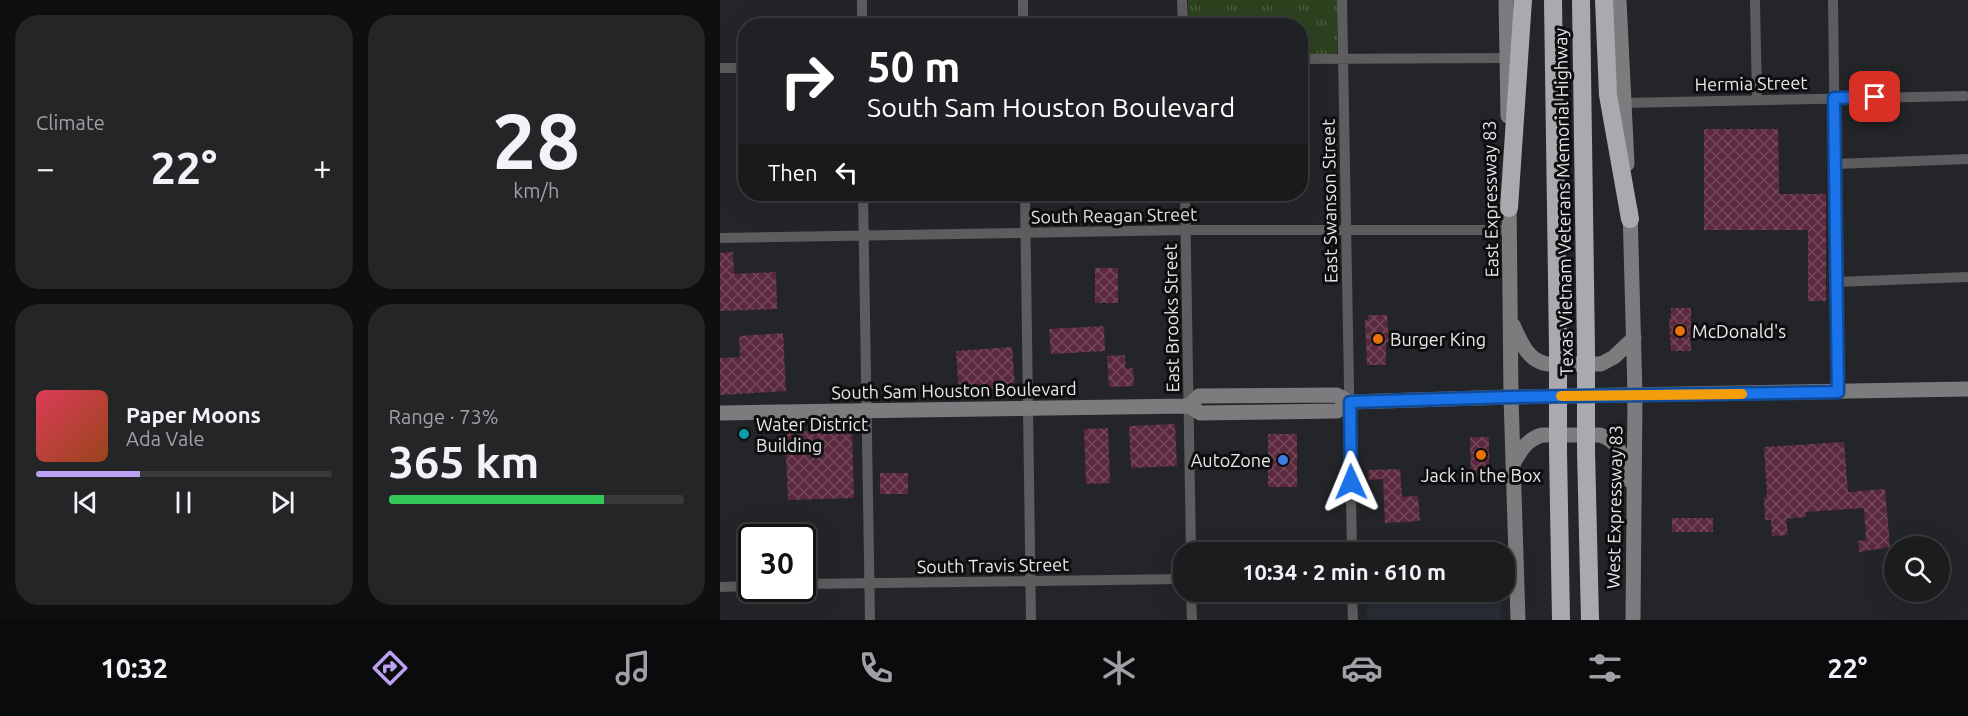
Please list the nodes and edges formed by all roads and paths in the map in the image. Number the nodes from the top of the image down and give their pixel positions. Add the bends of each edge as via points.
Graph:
1 (862, 0) edge
2 (1023, 0) edge
3 (1182, 0) edge
4 (1342, 0) edge
5 (1506, 0) edge
6 (1523, 0) edge
7 (1552, 0) edge
8 (1581, 0) edge
9 (1604, 0) edge
10 (1619, 0) edge
11 (1755, 0) edge
12 (1833, 0) edge
13 (862, 18) edge
14 (1023, 18) edge
15 (1183, 18) edge
16 (1343, 58) junction
17 (1507, 58) junction
18 (1308, 59) edge
19 (720, 68) edge
20 (738, 68) edge
21 (1965, 96) dead end
22 (1834, 98) junction
23 (1757, 99) junction
24 (1623, 103) junction
25 (1968, 159) edge
26 (1835, 164) junction
27 (863, 201) edge
28 (1025, 201) edge
29 (1185, 201) edge
30 (1509, 208) junction
31 (1630, 219) junction
32 (1345, 229) junction
33 (1186, 230) junction
34 (1509, 230) junction
35 (1026, 232) junction
36 (863, 236) junction
37 (720, 238) edge
38 (1968, 277) edge
39 (1836, 282) junction
40 (1512, 323) junction
41 (1634, 338) junction
42 (1968, 389) edge
43 (1838, 392) junction
44 (1635, 395) junction
45 (1511, 397) junction
46 (1350, 402) junction
47 (1189, 406) junction
48 (1028, 408) junction
49 (868, 410) junction
50 (720, 413) edge
51 (1513, 464) junction
52 (1634, 495) junction
53 (1191, 542) edge
54 (1352, 542) edge
55 (1173, 579) edge
56 (1030, 581) junction
57 (870, 583) junction
58 (816, 584) edge
59 (738, 586) edge
60 (720, 587) edge
61 (1191, 602) edge
62 (1352, 602) edge
63 (870, 620) edge
64 (1031, 620) edge
65 (1192, 620) edge
66 (1353, 620) edge
67 (1518, 620) edge
68 (1561, 620) edge
69 (1590, 620) edge
70 (1633, 620) edge

1 - 13 street
2 - 14 street
3 - 15 street
4 - 16 street, East Swanson Street
5 - 17 main road, East Expressway 83
6 - 30 highway
7 - 68 highway, Texas Vietnam Veterans Memorial Highway, bridge
8 - 69 highway, Texas Vietnam Veterans Memorial Highway, bridge
9 - 31 highway via 1608,95
10 - 24 main road
11 - 23 street
12 - 22 street
16 - 17 street
16 - 18 street
16 - 32 street, East Swanson Street
17 - 30 main road, East Expressway 83
19 - 20 street
21 - 22 street, Hermia Street
22 - 23 street, Hermia Street
22 - 26 street
23 - 24 street, Hermia Street
24 - 31 main road
25 - 26 street
26 - 39 street
27 - 36 street
28 - 35 street
29 - 33 street, East Brooks Street
30 - 34 main road, East Expressway 83
31 - 41 main road
32 - 33 street, South Reagan Street
32 - 34 street, South Reagan Street
32 - 46 street, East Swanson Street
33 - 35 street, South Reagan Street
33 - 47 street, East Brooks Street
34 - 40 main road, East Expressway 83
35 - 36 street, South Reagan Street
35 - 48 street
36 - 37 street, South Reagan Street
36 - 49 street
38 - 39 street
39 - 43 street
40 - 41 main road via 1528,354 1547,364 1601,364
40 - 45 main road, East Expressway 83
41 - 44 main road
42 - 43 main road, South Sam Houston Boulevard
43 - 44 main road, South Sam Houston Boulevard
44 - 45 main road, South Sam Houston Boulevard
44 - 52 main road, West Expressway 83
45 - 46 main road, South Sam Houston Boulevard
45 - 51 main road
46 - 47 main road, South Sam Houston Boulevard via 1337,411 1200,413
46 - 54 street, East Swanson Street
47 - 48 main road, South Sam Houston Boulevard
47 - 53 street, East Brooks Street
48 - 49 main road, South Sam Houston Boulevard
48 - 56 street
49 - 50 main road, South Sam Houston Boulevard
49 - 57 street
51 - 52 main road via 1523,446 1542,435 1608,437 1618,446
51 - 67 main road
52 - 70 main road, West Expressway 83
55 - 56 street, South Travis Street
56 - 57 street, South Travis Street
56 - 64 street
57 - 58 street, South Travis Street
57 - 63 street
59 - 60 street
61 - 65 street
62 - 66 street

